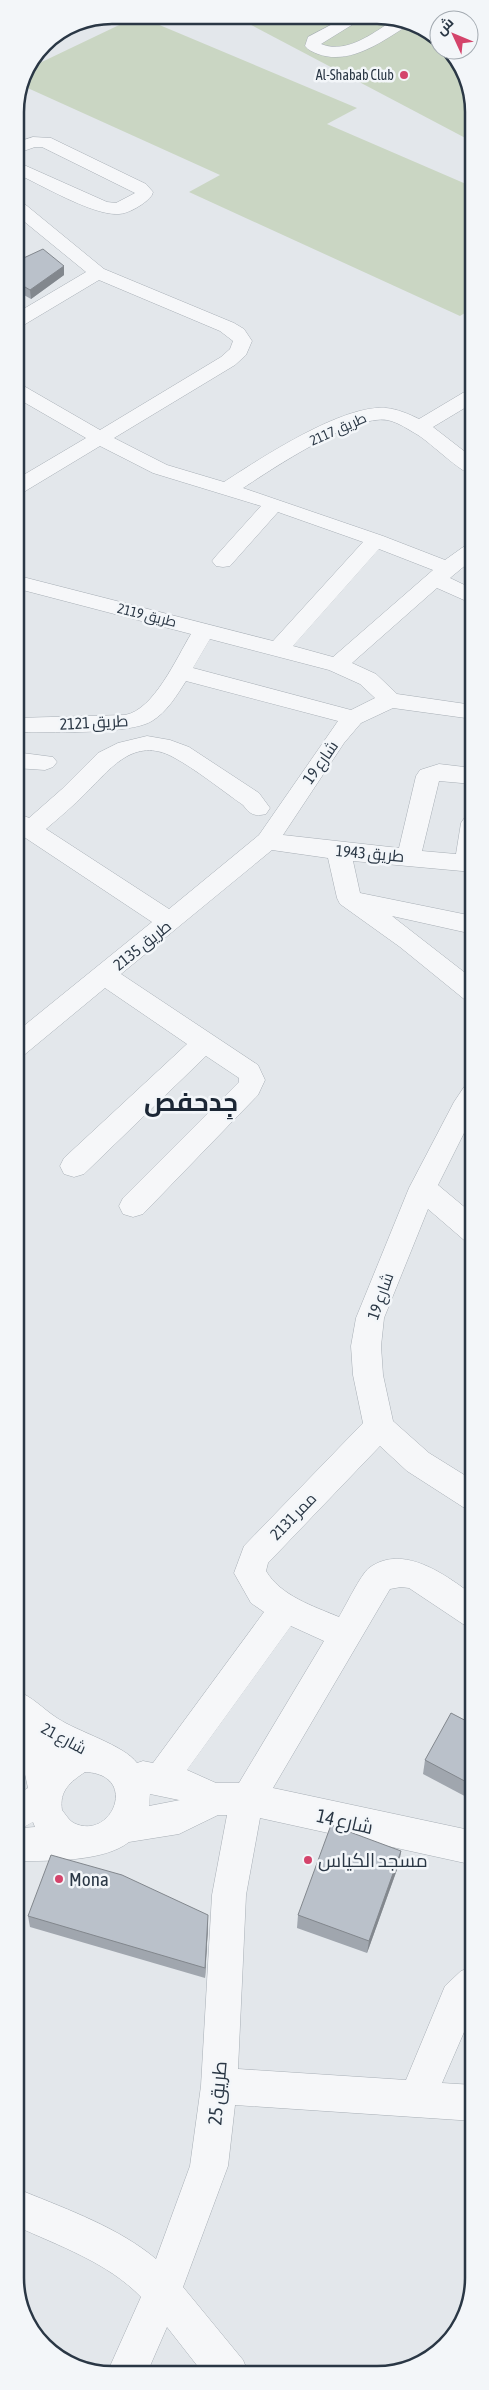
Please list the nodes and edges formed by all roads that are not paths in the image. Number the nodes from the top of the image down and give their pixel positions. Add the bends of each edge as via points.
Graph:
1 (340, 25) edge
2 (395, 25) edge
3 (24, 146) edge
4 (24, 170) edge
5 (24, 212) edge
6 (98, 274) junction
7 (24, 317) edge
8 (24, 394) edge
9 (465, 400) edge
10 (418, 428) junction
11 (99, 437) junction
12 (465, 462) edge
13 (24, 483) edge
14 (228, 488) junction
15 (274, 504) junction
16 (376, 540) junction
17 (465, 555) edge
18 (223, 561) dead end
19 (441, 574) junction
20 (24, 583) edge
21 (465, 591) edge
22 (204, 629) junction
23 (278, 648) junction
24 (337, 665) junction
25 (180, 672) junction
26 (390, 700) junction
27 (465, 711) edge
28 (353, 718) junction
29 (24, 726) edge
30 (24, 761) edge
31 (45, 762) dead end
32 (465, 775) edge
33 (281, 820) junction
34 (24, 823) edge
35 (24, 825) edge
36 (267, 841) junction
37 (339, 851) junction
38 (410, 857) junction
39 (465, 862) edge
40 (349, 898) junction
41 (171, 922) junction
42 (465, 923) edge
43 (105, 976) junction
44 (465, 985) edge
45 (24, 1042) edge
46 (205, 1042) junction
47 (465, 1106) edge
48 (74, 1166) dead end
49 (423, 1188) junction
50 (133, 1206) dead end
51 (465, 1224) edge
52 (379, 1427) junction
53 (465, 1491) edge
54 (285, 1608) junction
55 (465, 1608) edge
56 (344, 1635) junction
57 (24, 1713) edge
58 (24, 1717) edge
59 (100, 1757) junction
60 (128, 1774) junction
61 (160, 1780) junction
62 (45, 1794) junction
63 (232, 1799) junction
64 (24, 1808) edge
65 (123, 1826) junction
66 (75, 1841) junction
67 (24, 1844) edge
68 (465, 1846) edge
69 (465, 1992) edge
70 (219, 2086) junction
71 (418, 2098) junction
72 (465, 2101) edge
73 (25, 2211) dead end
74 (162, 2293) junction
75 (131, 2366) edge
76 (222, 2366) edge

1 - 2 street via 314,40 313,46 329,52 350,50
3 - 4 street via 45,142 144,192 133,203 112,209
5 - 6 street
6 - 7 street
6 - 11 street via 227,327 243,341 239,351 228,360
8 - 11 street
9 - 10 street
10 - 12 street, طريق 2117 via 442,442
10 - 14 street, طريق 2117 via 387,414 364,416 264,465
11 - 13 street
11 - 14 street via 160,469
14 - 15 street
15 - 16 street
15 - 18 street
16 - 19 street
16 - 23 street
17 - 19 street
19 - 21 street
19 - 24 street
20 - 22 street, طريق 2119
22 - 23 street, طريق 2119
22 - 25 street, طريق 2121
23 - 24 street, طريق 2119
24 - 26 street, طريق 2119 via 368,679
25 - 28 street
25 - 29 street, طريق 2121 via 156,706 137,720
26 - 27 street
26 - 28 street, شارع 19
28 - 33 street, شارع 19
30 - 31 street
32 - 38 street via 434,772 428,776
33 - 34 street via 236,801 174,757 153,750 130,755
33 - 36 street, شارع 19
35 - 41 street
36 - 37 street, طريق 1943
36 - 41 street, طريق 2135
37 - 38 street, طريق 1943
37 - 40 street
38 - 39 street, طريق 1943
40 - 42 street
40 - 44 street
41 - 43 street, طريق 2135
43 - 45 street, طريق 2135
43 - 46 street
46 - 48 street
46 - 50 street via 249,1072 252,1083
47 - 49 street, شارع 19
49 - 51 street
49 - 52 street, شارع 19 via 370,1318 366,1346 368,1375
52 - 53 street via 418,1462
52 - 54 street, ممر 2131 via 255,1556 250,1573 262,1593
54 - 56 street, ممر 2131
54 - 61 street
55 - 56 street via 406,1572 386,1572
56 - 63 street
57 - 59 street, شارع 21 via 63,1739
58 - 62 street, شارع 21 via 38,1754
59 - 60 street
59 - 62 street via 86,1756 60,1768
60 - 61 street, شارع 14
60 - 65 street via 134,1794 130,1815
61 - 63 street, شارع 14
62 - 64 street
62 - 66 street via 45,1808 55,1828
63 - 65 street via 179,1818
63 - 68 street, شارع 14
63 - 70 street, طريق 25 via 240,1828 229,1895
65 - 66 street via 101,1840
66 - 67 street
69 - 71 street via 458,1999
70 - 71 street
70 - 74 street, طريق 25 via 209,2166
71 - 72 street
73 - 74 street via 103,2248 140,2270
74 - 75 street, طريق 25
74 - 76 street

